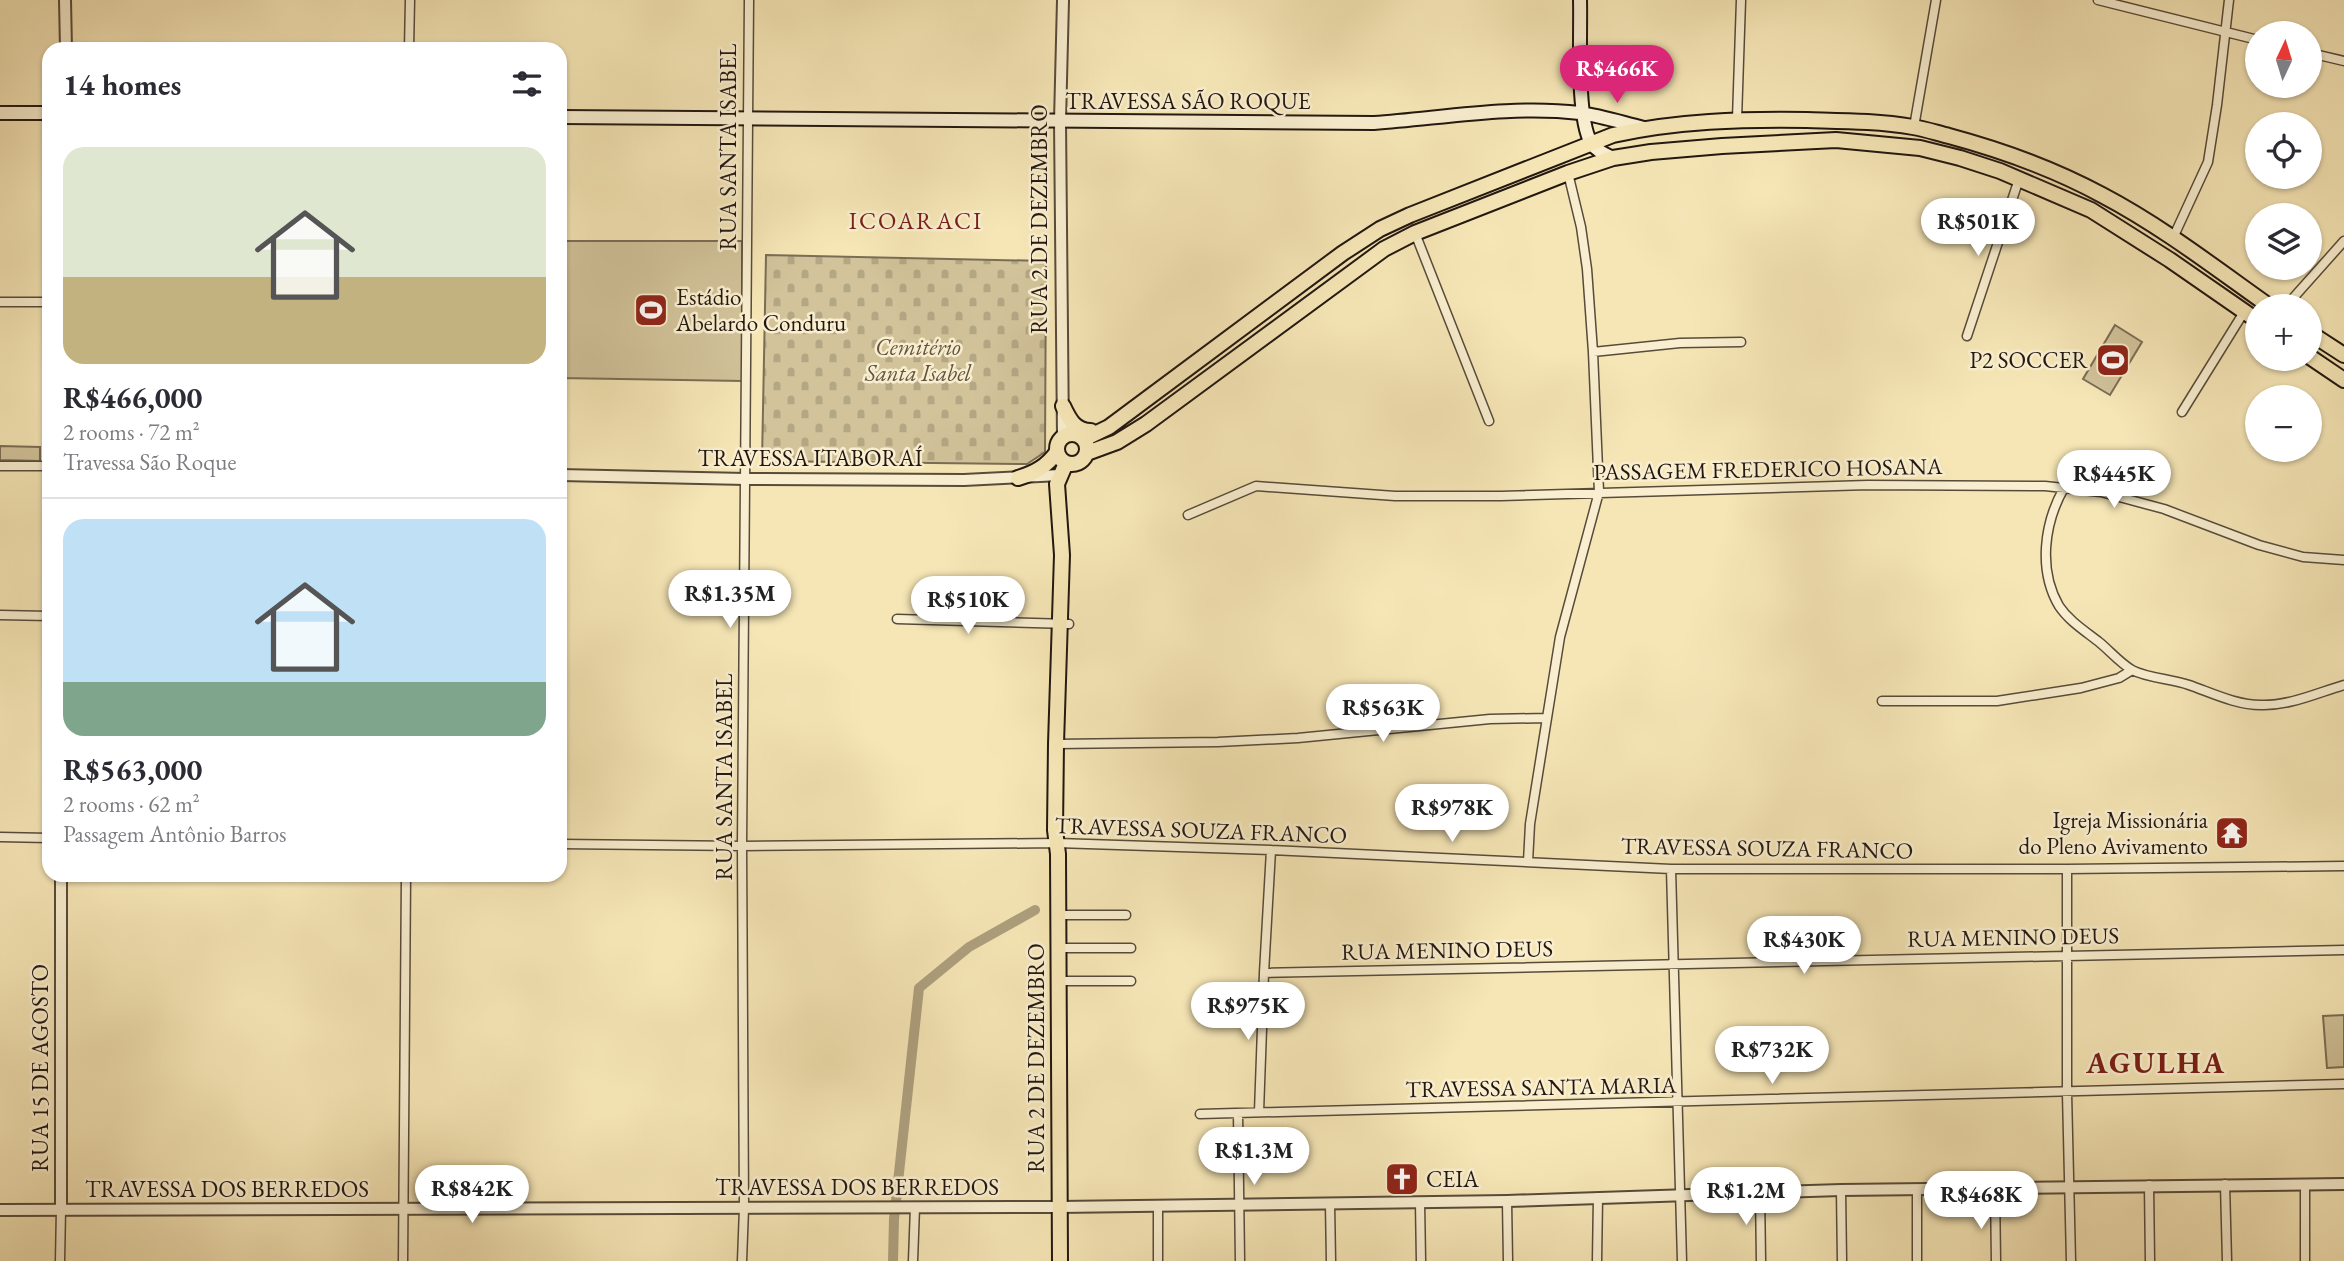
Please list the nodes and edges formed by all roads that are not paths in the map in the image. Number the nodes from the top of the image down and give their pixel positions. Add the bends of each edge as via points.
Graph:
1 (65, 0) edge
2 (410, 0) edge
3 (749, 0) edge
4 (1063, 0) edge
5 (1580, 0) edge
6 (1741, 0) edge
7 (1936, 0) edge
8 (2098, 0) edge
9 (2229, 0) edge
10 (2226, 33) junction
11 (2245, 37) edge
12 (66, 42) edge
13 (409, 42) edge
14 (2322, 56) edge
15 (2344, 61) edge
16 (42, 113) edge
17 (1582, 113) junction
18 (0, 114) edge
19 (567, 117) edge
20 (747, 118) junction
21 (1737, 119) junction
22 (1060, 121) junction
23 (1864, 123) junction
24 (1914, 127) junction
25 (1644, 128) junction
26 (1863, 142) junction
27 (1592, 143) junction
28 (1736, 145) junction
29 (1613, 158) junction
30 (1568, 173) junction
31 (2019, 179) junction
32 (2101, 194) junction
33 (2091, 210) junction
34 (1415, 233) junction
35 (2173, 238) junction
36 (2344, 241) edge
37 (2252, 294) edge
38 (2297, 294) edge
39 (0, 302) edge
40 (42, 302) edge
41 (2244, 312) joint
42 (1967, 336) dead end
43 (2322, 341) edge
44 (1741, 342) dead end
45 (1593, 352) junction
46 (2344, 355) edge
47 (2322, 365) edge
48 (2344, 380) edge
49 (1063, 406) junction
50 (2182, 412) dead end
51 (1489, 421) dead end
52 (1109, 427) junction
53 (1063, 437) junction
54 (1085, 446) junction
55 (1061, 463) junction
56 (0, 466) edge
57 (42, 466) edge
58 (567, 475) edge
59 (1018, 478) junction
60 (746, 479) junction
61 (2064, 488) junction
62 (1599, 492) junction
63 (1188, 515) dead end
64 (2344, 560) edge
65 (0, 615) edge
66 (42, 616) edge
67 (897, 619) dead end
68 (1065, 624) junction
69 (2132, 670) junction
70 (2344, 685) edge
71 (1882, 701) dead end
72 (1547, 718) junction
73 (1060, 744) junction
74 (0, 838) edge
75 (42, 838) edge
76 (567, 844) edge
77 (742, 846) junction
78 (1059, 847) junction
79 (1271, 850) junction
80 (1528, 862) junction
81 (2344, 866) edge
82 (1671, 869) junction
83 (2067, 869) junction
84 (61, 882) edge
85 (406, 882) edge
86 (1059, 915) junction
87 (1126, 915) dead end
88 (1059, 948) junction
89 (1130, 948) dead end
90 (2344, 950) edge
91 (2066, 955) junction
92 (1675, 964) junction
93 (1264, 973) junction
94 (1059, 981) junction
95 (1131, 981) dead end
96 (2344, 1084) edge
97 (2067, 1093) junction
98 (1679, 1103) junction
99 (1259, 1112) junction
100 (1238, 1113) junction
101 (1200, 1114) dead end
102 (2225, 1184) junction
103 (2305, 1184) junction
104 (2344, 1184) edge
105 (2149, 1185) junction
106 (1995, 1189) junction
107 (2071, 1189) junction
108 (1841, 1190) junction
109 (1917, 1190) junction
110 (1760, 1192) junction
111 (1681, 1195) junction
112 (1598, 1197) junction
113 (1507, 1201) junction
114 (1420, 1202) junction
115 (1330, 1204) junction
116 (1240, 1205) junction
117 (1158, 1206) junction
118 (914, 1207) junction
119 (1059, 1207) junction
120 (744, 1208) junction
121 (61, 1209) junction
122 (0, 1210) edge
123 (403, 1210) junction
124 (60, 1261) edge
125 (402, 1261) edge
126 (743, 1261) edge
127 (913, 1261) edge
128 (1060, 1261) edge
129 (1158, 1261) edge
130 (1240, 1261) edge
131 (1331, 1261) edge
132 (1421, 1261) edge
133 (1508, 1261) edge
134 (1598, 1261) edge
135 (1682, 1261) edge
136 (1761, 1261) edge
137 (1842, 1261) edge
138 (1917, 1261) edge
139 (1996, 1261) edge
140 (2071, 1261) edge
141 (2150, 1261) edge
142 (2227, 1261) edge
143 (2305, 1261) edge

1 - 12 street
2 - 13 street
3 - 20 street, RUA SANTA ISABEL
4 - 22 street, RUA 2 DE DEZEMBRO
5 - 17 main road
6 - 21 street
7 - 24 street
8 - 10 street
9 - 10 street
10 - 11 street
10 - 35 street via 2208,162
14 - 15 street
16 - 18 main road
17 - 22 main road, TRAVESSA SÃO ROQUE via 1500,111 1374,123
17 - 25 main road, TRAVESSA SÃO ROQUE
17 - 27 main road
19 - 20 main road, TRAVESSA SÃO ROQUE
20 - 22 main road, TRAVESSA SÃO ROQUE
20 - 60 street, RUA SANTA ISABEL
21 - 23 main road
21 - 25 main road
21 - 28 main road
22 - 49 street, RUA 2 DE DEZEMBRO
23 - 24 main road
23 - 26 main road
24 - 32 main road via 2007,154
25 - 27 main road
26 - 28 main road
26 - 31 main road via 1920,148
27 - 29 main road
27 - 52 main road via 1380,229
28 - 29 main road
29 - 30 main road
30 - 34 main road
30 - 45 street via 1587,269
31 - 33 main road
31 - 42 street
32 - 33 main road
32 - 35 main road
33 - 41 main road
34 - 51 street
34 - 54 main road via 1366,260 1146,424 1117,442
35 - 37 main road
36 - 38 street
39 - 40 street
41 - 50 street
43 - 46 main road
44 - 45 street
45 - 62 street
47 - 48 main road
49 - 52 main road via 1079,429
49 - 53 street, RUA 2 DE DEZEMBRO
52 - 54 main road
53 - 54 main road via 1077,435
53 - 55 main road via 1058,444
54 - 55 main road via 1079,463
55 - 59 street, TRAVESSA ITABORAÍ
55 - 59 main road via 1050,462
55 - 68 main road, RUA 2 DE DEZEMBRO via 1057,484
56 - 57 street
58 - 60 street, TRAVESSA ITABORAÍ
59 - 60 street, TRAVESSA ITABORAÍ
60 - 77 street, RUA SANTA ISABEL
61 - 62 street, PASSAGEM FREDERICO HOSANA via 1938,484
61 - 64 street, PASSAGEM FREDERICO HOSANA via 2101,492 2164,509 2295,555
61 - 69 street via 2047,530 2050,587 2076,624
62 - 63 street, PASSAGEM FREDERICO HOSANA via 1395,496 1256,486
62 - 72 street via 1560,636
65 - 66 street
67 - 68 street
68 - 73 main road, RUA 2 DE DEZEMBRO
69 - 70 street via 2259,705
69 - 71 street via 2081,688 1997,701
72 - 73 street via 1490,719 1298,738
72 - 80 street
73 - 78 main road, RUA 2 DE DEZEMBRO
74 - 75 street
76 - 77 street, TRAVESSA SOUZA FRANCO
77 - 78 street, TRAVESSA SOUZA FRANCO
77 - 120 street, RUA SANTA ISABEL
78 - 79 street, TRAVESSA SOUZA FRANCO
78 - 86 main road, RUA 2 DE DEZEMBRO
79 - 80 street, TRAVESSA SOUZA FRANCO
79 - 93 street
80 - 82 street, TRAVESSA SOUZA FRANCO
81 - 83 street, TRAVESSA SOUZA FRANCO
82 - 83 street, TRAVESSA SOUZA FRANCO
82 - 92 street
83 - 91 street
84 - 121 street, RUA 15 DE AGOSTO
85 - 123 street
86 - 87 street
86 - 88 main road, RUA 2 DE DEZEMBRO
88 - 89 street
88 - 94 main road, RUA 2 DE DEZEMBRO
90 - 91 street, RUA MENINO DEUS
91 - 92 street, RUA MENINO DEUS
91 - 97 street
92 - 93 street, RUA MENINO DEUS
92 - 98 street
93 - 99 street
94 - 95 street
94 - 119 main road, RUA 2 DE DEZEMBRO
96 - 97 street, TRAVESSA SANTA MARIA
97 - 98 street, TRAVESSA SANTA MARIA
97 - 107 street
98 - 99 street, TRAVESSA SANTA MARIA
98 - 111 street
99 - 100 street, TRAVESSA SANTA MARIA
100 - 101 street, TRAVESSA SANTA MARIA
100 - 116 street
102 - 103 street, TRAVESSA DOS BERREDOS
102 - 105 street, TRAVESSA DOS BERREDOS
102 - 142 street
103 - 104 street, TRAVESSA DOS BERREDOS
103 - 143 street
105 - 107 street, TRAVESSA DOS BERREDOS
105 - 141 street
106 - 107 street, TRAVESSA DOS BERREDOS
106 - 109 street, TRAVESSA DOS BERREDOS
106 - 139 street
107 - 140 street
108 - 109 street, TRAVESSA DOS BERREDOS
108 - 110 street, TRAVESSA DOS BERREDOS
108 - 137 street
109 - 138 street
110 - 111 street, TRAVESSA DOS BERREDOS
110 - 136 street
111 - 112 street, TRAVESSA DOS BERREDOS
111 - 135 street
112 - 113 street, TRAVESSA DOS BERREDOS
112 - 134 street
113 - 114 street, TRAVESSA DOS BERREDOS
113 - 133 street
114 - 115 street, TRAVESSA DOS BERREDOS
114 - 132 street
115 - 116 street, TRAVESSA DOS BERREDOS
115 - 131 street
116 - 117 street, TRAVESSA DOS BERREDOS
116 - 130 street
117 - 119 street, TRAVESSA DOS BERREDOS
117 - 129 street
118 - 119 street, TRAVESSA DOS BERREDOS
118 - 120 street, TRAVESSA DOS BERREDOS
118 - 127 street
119 - 128 main road, RUA 2 DE DEZEMBRO
120 - 123 street, TRAVESSA DOS BERREDOS
120 - 126 street, RUA SANTA ISABEL
121 - 122 street, TRAVESSA DOS BERREDOS
121 - 123 street, TRAVESSA DOS BERREDOS
121 - 124 street, RUA 15 DE AGOSTO
123 - 125 street

